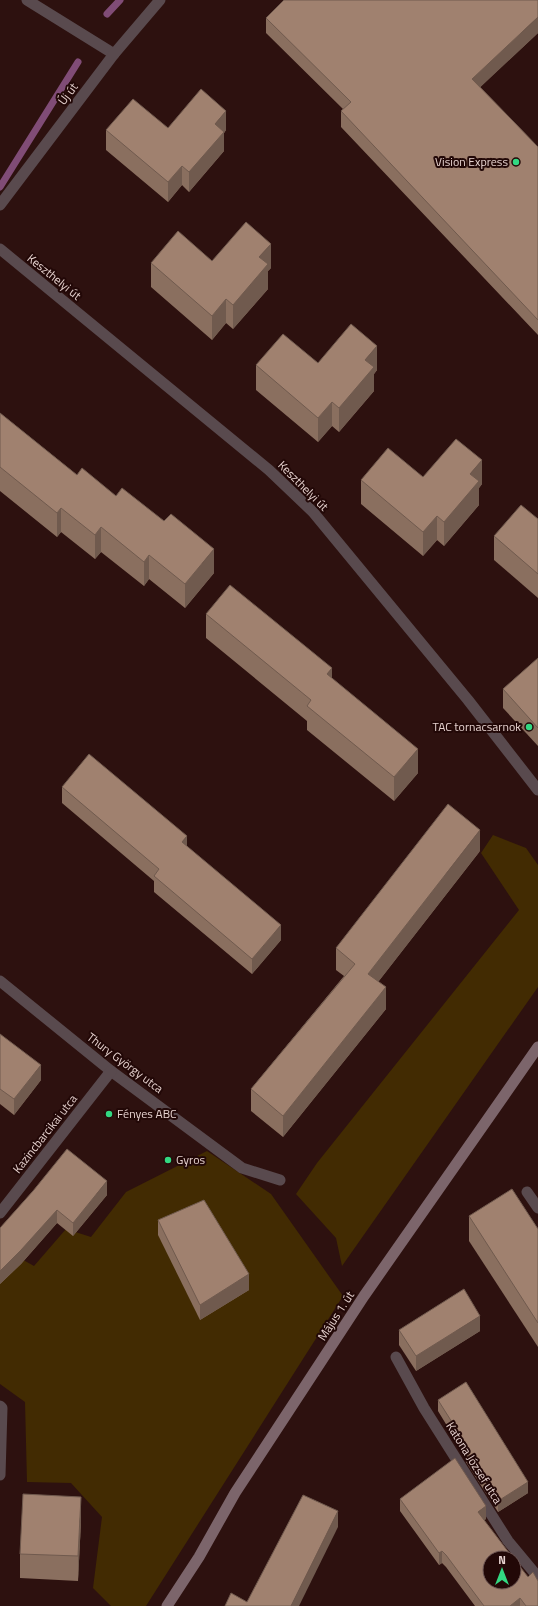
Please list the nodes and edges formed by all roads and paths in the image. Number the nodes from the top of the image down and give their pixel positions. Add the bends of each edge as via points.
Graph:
1 (27, 0) edge
2 (160, 0) edge
3 (114, 54) junction
4 (0, 205) edge
5 (0, 249) edge
6 (538, 790) edge
7 (0, 981) edge
8 (538, 1047) edge
9 (111, 1071) junction
10 (280, 1180) dead end
11 (527, 1192) dead end
12 (538, 1208) edge
13 (0, 1213) edge
14 (396, 1357) dead end
15 (0, 1406) edge
16 (0, 1475) edge
17 (538, 1577) edge
18 (167, 1606) edge

1 - 3 street
2 - 3 street, Új út
3 - 4 street, Új út
5 - 6 street, Keszthelyi út via 269,470 313,512 476,710
7 - 9 street, Thury György utca
8 - 18 main road, Május 1. út via 364,1296 235,1493 199,1557
9 - 10 street, Thury György utca via 242,1168
9 - 13 street, Kazincbarcikai utca
11 - 12 street
14 - 17 street, Katona József utca via 424,1408 508,1541
15 - 16 street

